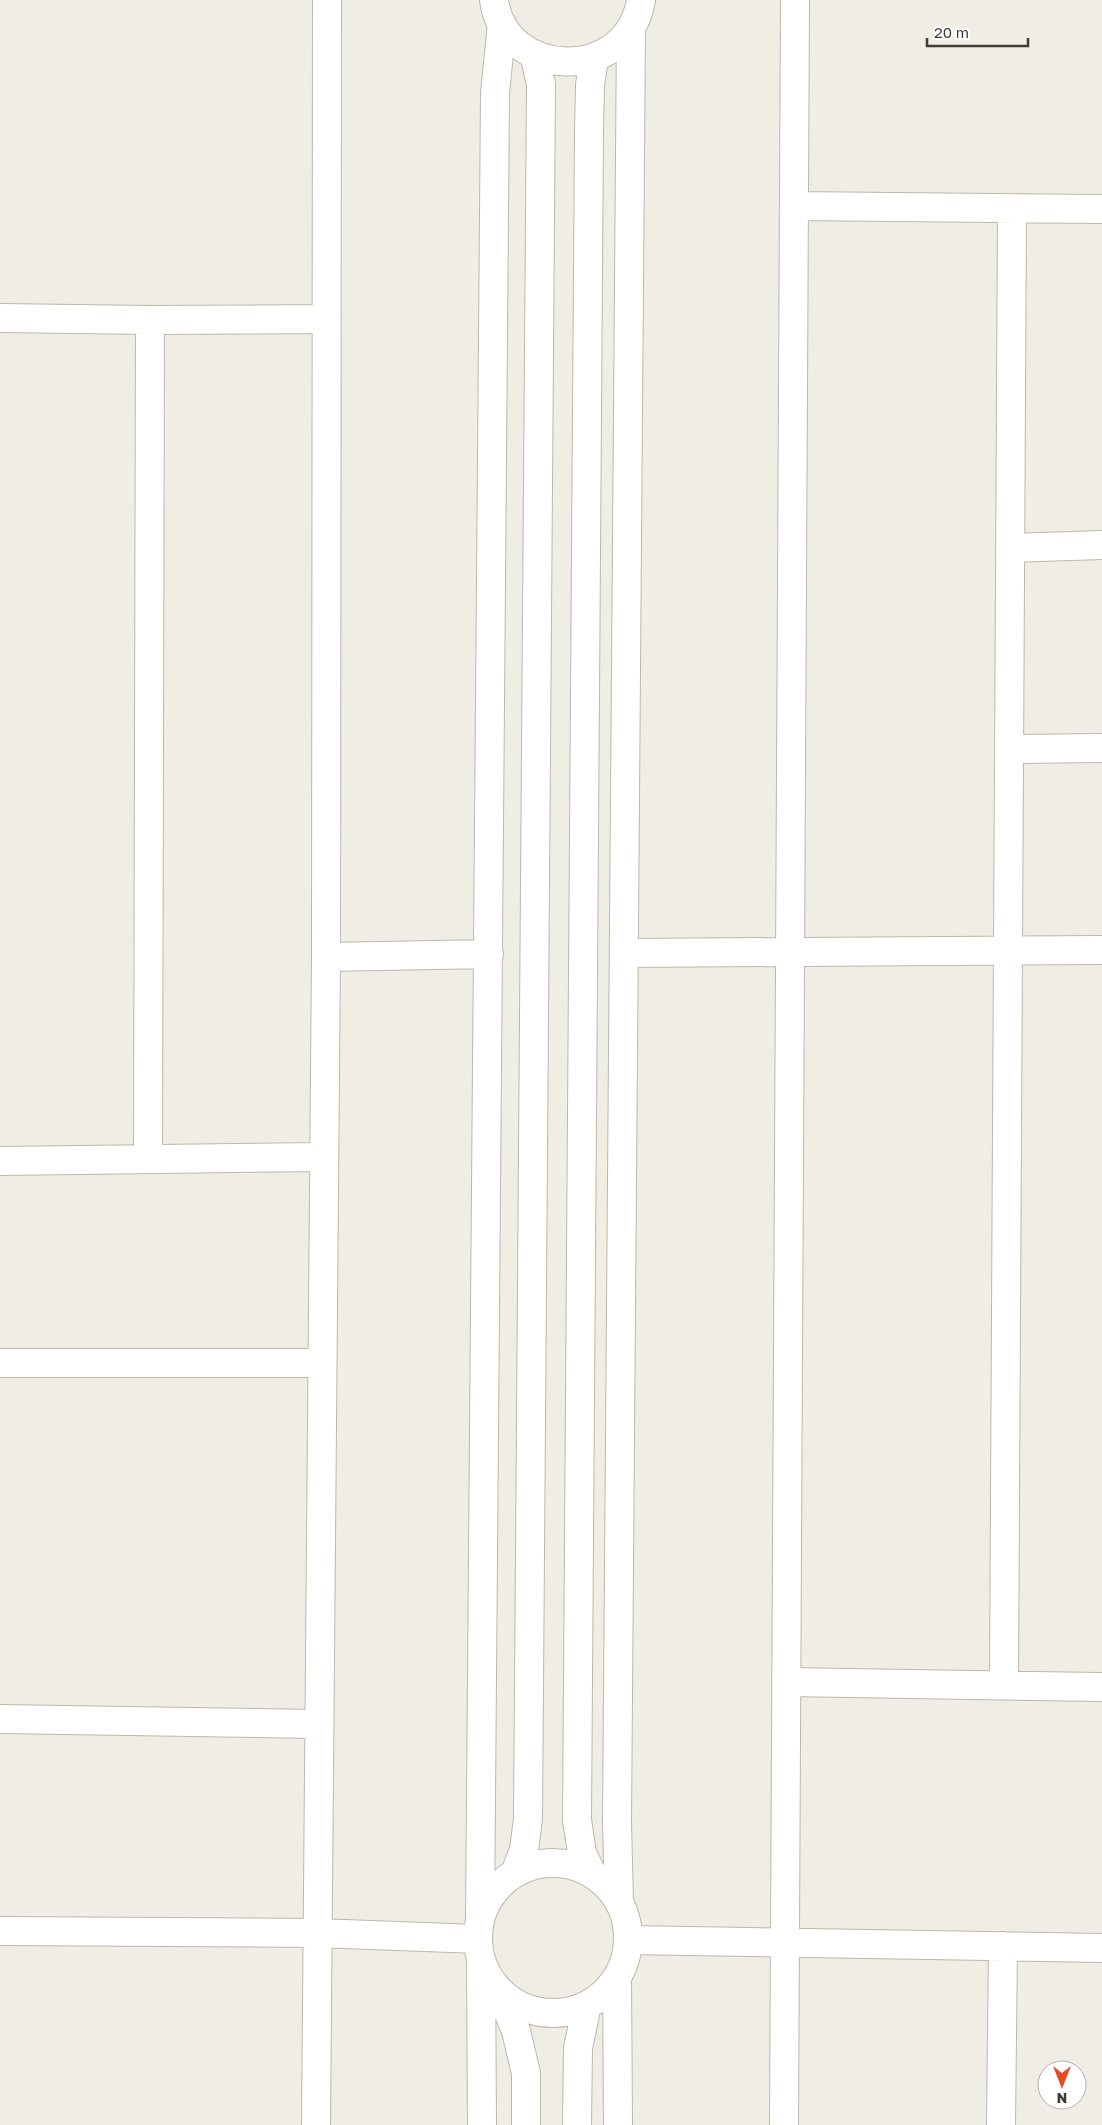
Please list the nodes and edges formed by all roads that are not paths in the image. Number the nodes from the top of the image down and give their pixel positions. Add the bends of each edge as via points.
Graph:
1 (327, 0) edge
2 (641, 0) edge
3 (795, 0) edge
4 (498, 12) edge
5 (631, 28) junction
6 (534, 54) junction
7 (594, 58) junction
8 (794, 206) junction
9 (1012, 209) junction
10 (1102, 209) edge
11 (0, 318) edge
12 (326, 319) junction
13 (150, 320) junction
14 (1102, 545) edge
15 (1010, 548) junction
16 (1102, 748) edge
17 (1009, 749) junction
18 (1102, 950) edge
19 (791, 951) junction
20 (1008, 951) junction
21 (624, 953) junction
22 (489, 954) junction
23 (326, 956) junction
24 (323, 1158) junction
25 (148, 1159) junction
26 (0, 1161) edge
27 (0, 1363) edge
28 (322, 1363) junction
29 (787, 1682) junction
30 (1004, 1685) junction
31 (1102, 1687) edge
32 (0, 1718) edge
33 (319, 1724) junction
34 (516, 1873) junction
35 (592, 1874) junction
36 (619, 1902) junction
37 (0, 1931) edge
38 (317, 1933) junction
39 (479, 1939) junction
40 (628, 1940) junction
41 (786, 1943) junction
42 (1003, 1946) junction
43 (1102, 1948) edge
44 (617, 1978) junction
45 (498, 1990) junction
46 (587, 2005) junction
47 (316, 2125) edge
48 (482, 2125) edge
49 (526, 2125) edge
50 (577, 2125) edge
51 (618, 2125) edge
52 (784, 2125) edge
53 (1001, 2125) edge

1 - 12 street
2 - 5 street
3 - 8 street
4 - 6 street via 516,42
4 - 22 street
5 - 7 street via 608,50
5 - 21 street
6 - 7 street via 564,62
6 - 34 street via 541,93 528,1818 524,1850
7 - 35 street via 589,141 576,1820 582,1853
8 - 9 street
8 - 19 street
9 - 10 street
9 - 15 street
11 - 13 street
12 - 13 street
12 - 23 street
13 - 25 street
14 - 15 street
15 - 17 street
16 - 17 street
17 - 20 street
18 - 20 street
19 - 20 street
19 - 21 street
19 - 29 street
20 - 30 street
21 - 36 street
22 - 23 street
22 - 39 street
23 - 24 street
24 - 25 street
24 - 28 street
25 - 26 street
27 - 28 street
28 - 33 street
29 - 30 street
29 - 41 street
30 - 31 street
32 - 33 street
33 - 38 street
34 - 35 street via 534,1866 553,1864 573,1866
34 - 39 street via 488,1902
35 - 36 street
36 - 40 street via 626,1920
37 - 38 street
38 - 39 street
38 - 47 street
39 - 45 street via 488,1976
39 - 48 street
40 - 41 street
40 - 44 street via 625,1960
41 - 42 street
41 - 52 street
42 - 43 street
42 - 53 street
44 - 46 street via 604,1994
44 - 51 street
45 - 46 street via 521,2006 548,2013 568,2012
45 - 49 street via 516,2031 526,2073
46 - 50 street via 578,2048

